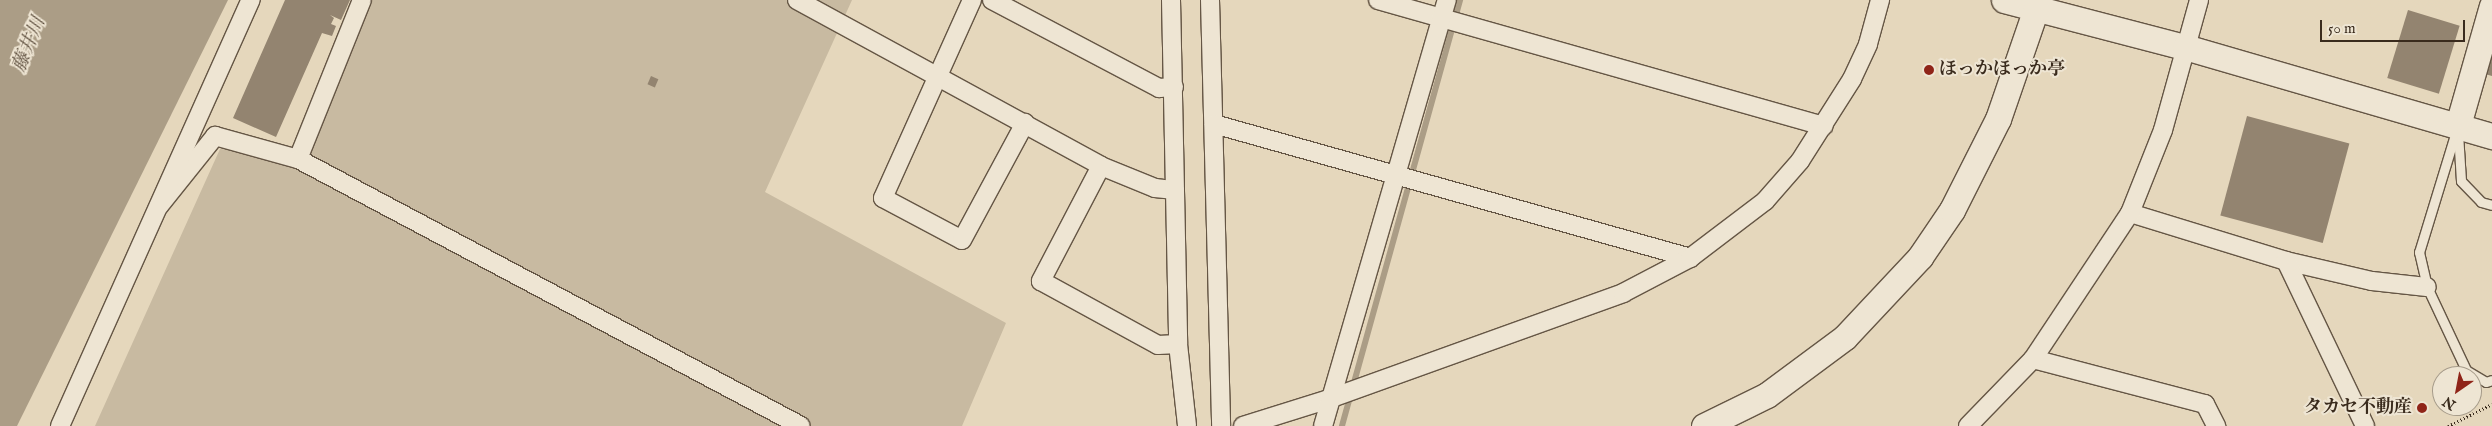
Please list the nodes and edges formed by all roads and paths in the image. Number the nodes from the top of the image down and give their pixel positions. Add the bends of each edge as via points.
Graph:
1 (251, 0) edge
2 (362, 0) edge
3 (797, 0) edge
4 (972, 0) edge
5 (992, 0) edge
6 (1171, 0) edge
7 (1210, 0) edge
8 (1378, 0) edge
9 (1447, 0) edge
10 (1880, 0) edge
11 (2004, 0) edge
12 (2199, 0) edge
13 (2038, 5) edge
14 (2492, 6) edge
15 (1451, 20) junction
16 (2185, 47) junction
17 (939, 74) junction
18 (1174, 86) junction
19 (1024, 123) junction
20 (1214, 124) junction
21 (2458, 125) junction
22 (1824, 126) junction
23 (2492, 136) edge
24 (298, 159) junction
25 (1101, 166) junction
26 (1405, 177) junction
27 (1175, 190) junction
28 (2492, 205) edge
29 (160, 206) junction
30 (2130, 213) junction
31 (1690, 258) junction
32 (2286, 261) junction
33 (2427, 287) junction
34 (1178, 344) junction
35 (2033, 359) junction
36 (2492, 380) edge
37 (1336, 397) junction
38 (2492, 404) edge
39 (60, 426) edge
40 (801, 426) edge
41 (1187, 426) edge
42 (1221, 426) edge
43 (1243, 426) edge
44 (1322, 426) edge
45 (1704, 426) edge
46 (1968, 426) edge
47 (2216, 426) edge
48 (2365, 426) edge
49 (2448, 426) edge

1 - 29 street
2 - 24 street
3 - 17 street
4 - 17 street
5 - 18 street via 1158,88
6 - 18 street
7 - 20 street
8 - 15 street
9 - 15 street
10 - 22 street via 1868,44
11 - 13 street
12 - 16 street
13 - 16 street
13 - 45 street via 1998,120 1952,210 1920,257 1846,337 1767,395
14 - 21 street
15 - 22 street
15 - 26 street
16 - 21 street
16 - 30 street via 2163,130
17 - 19 street
17 - 19 street via 883,198 962,240
18 - 27 street
19 - 25 street
20 - 26 street
20 - 42 street
21 - 23 street
21 - 28 lane via 2461,181 2480,202
21 - 33 lane via 2419,252
22 - 31 street via 1765,202
24 - 29 street via 215,136
24 - 40 street
25 - 27 street via 1155,188
25 - 34 street via 1041,281 1158,344
26 - 31 street
26 - 37 street
27 - 34 street
29 - 39 street
30 - 32 street
30 - 35 street
31 - 37 street via 1623,293
32 - 33 street via 2372,281
32 - 48 street
33 - 36 lane via 2466,370 2486,382
34 - 41 street
35 - 46 street
35 - 47 street via 2205,404
37 - 43 street
37 - 44 street
38 - 49 path

